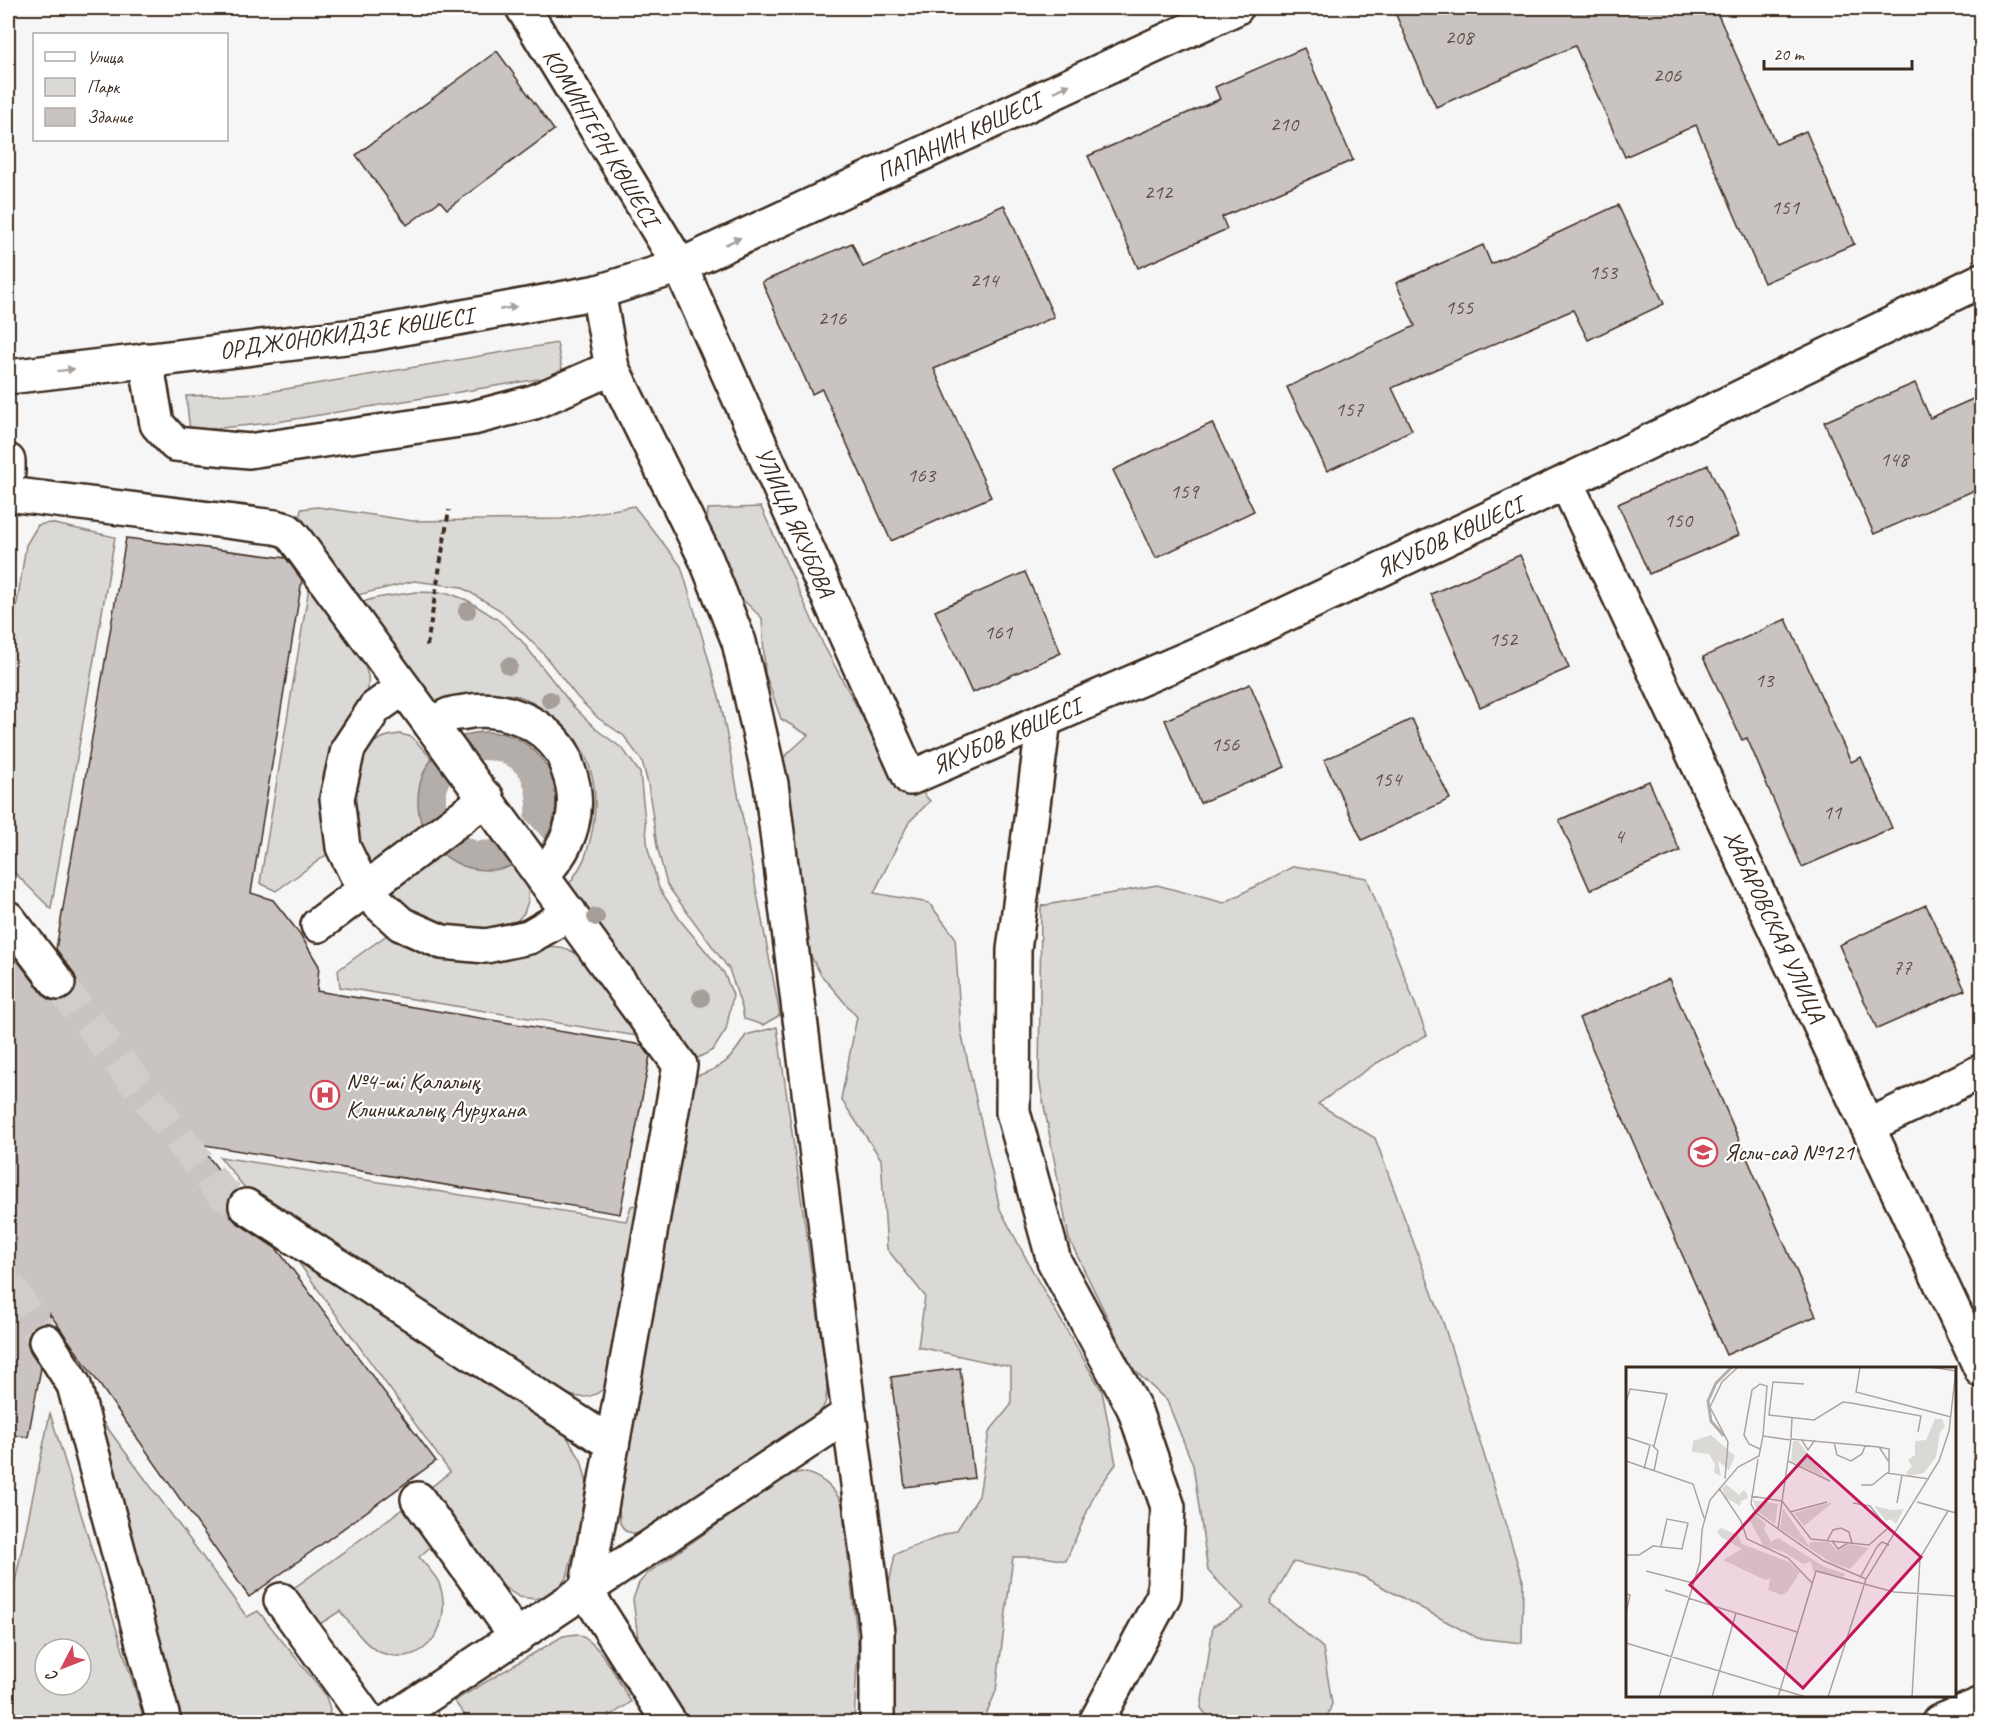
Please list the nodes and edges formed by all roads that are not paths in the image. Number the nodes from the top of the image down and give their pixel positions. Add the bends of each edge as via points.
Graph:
1 (523, 8) edge
2 (1236, 8) edge
3 (680, 266) junction
4 (1982, 280) edge
5 (598, 292) junction
6 (146, 360) junction
7 (612, 368) junction
8 (8, 377) edge
9 (8, 461) edge
10 (8, 472) edge
11 (1566, 482) junction
12 (8, 494) edge
13 (403, 688) junction
14 (1044, 720) junction
15 (439, 736) junction
16 (910, 778) joint
17 (487, 798) junction
18 (536, 865) junction
19 (364, 890) junction
20 (570, 913) junction
21 (8, 918) edge
22 (318, 925) dead end
23 (58, 982) tunnel mouth
24 (1982, 1071) edge
25 (1868, 1126) junction
26 (246, 1206) tunnel mouth
27 (45, 1341) tunnel mouth
28 (1982, 1371) edge
29 (849, 1414) junction
30 (612, 1444) junction
31 (418, 1499) dead end
32 (586, 1591) junction
33 (281, 1600) dead end
34 (517, 1637) junction
35 (1982, 1704) edge
36 (164, 1722) edge
37 (369, 1722) edge
38 (388, 1722) edge
39 (669, 1722) edge
40 (877, 1722) edge
41 (1096, 1722) edge
42 (1944, 1722) edge

1 - 3 street, КОМИНТЕРН КӨШЕСІ
3 -> 2 street, ПАПАНИН КӨШЕСІ
3 - 5 street, ОРДЖОНОКИДЗЕ КӨШЕСІ
3 - 16 street, УЛИЦА ЯКУБОВА
4 - 11 street, ЯКУБОВ КӨШЕСІ
6 -> 5 street, ОРДЖОНОКИДЗЕ КӨШЕСІ via 371,334
5 - 7 street
6 - 7 street via 157,424 175,444 249,451 472,418 534,402
8 -> 6 street, ОРДЖОНОКИДЗЕ КӨШЕСІ
7 - 29 street via 706,559 739,642 771,784
9 - 10 street
11 - 14 street, ЯКУБОВ КӨШЕСІ via 1242,634
11 - 25 street, ХАБАРОВСКАЯ УЛИЦА
12 - 13 street via 287,530
13 - 15 street
13 - 19 street via 375,708 348,749 337,798 343,847
14 - 16 street, ЯКУБОВ КӨШЕСІ
14 - 41 street via 1014,950 1013,1112 1054,1261 1134,1408 1168,1507 1164,1595
15 - 17 street
15 - 18 street via 449,715 480,709 512,714 541,729 562,753 574,783 575,816 566,843 550,867
17 - 18 street
17 - 19 street
18 - 20 street
19 - 20 street via 401,924 442,942 486,946 529,937
19 - 22 street
20 - 30 street via 680,1065
21 - 23 street
24 - 25 street
25 - 28 street, ХАБАРОВСКАЯ УЛИЦА
26 - 30 street
27 - 36 street via 74,1385
29 - 32 street
29 - 40 street via 877,1632
30 - 32 street
31 - 34 street
32 - 34 street
32 - 39 street
33 - 37 street
34 - 38 street
35 - 42 street

